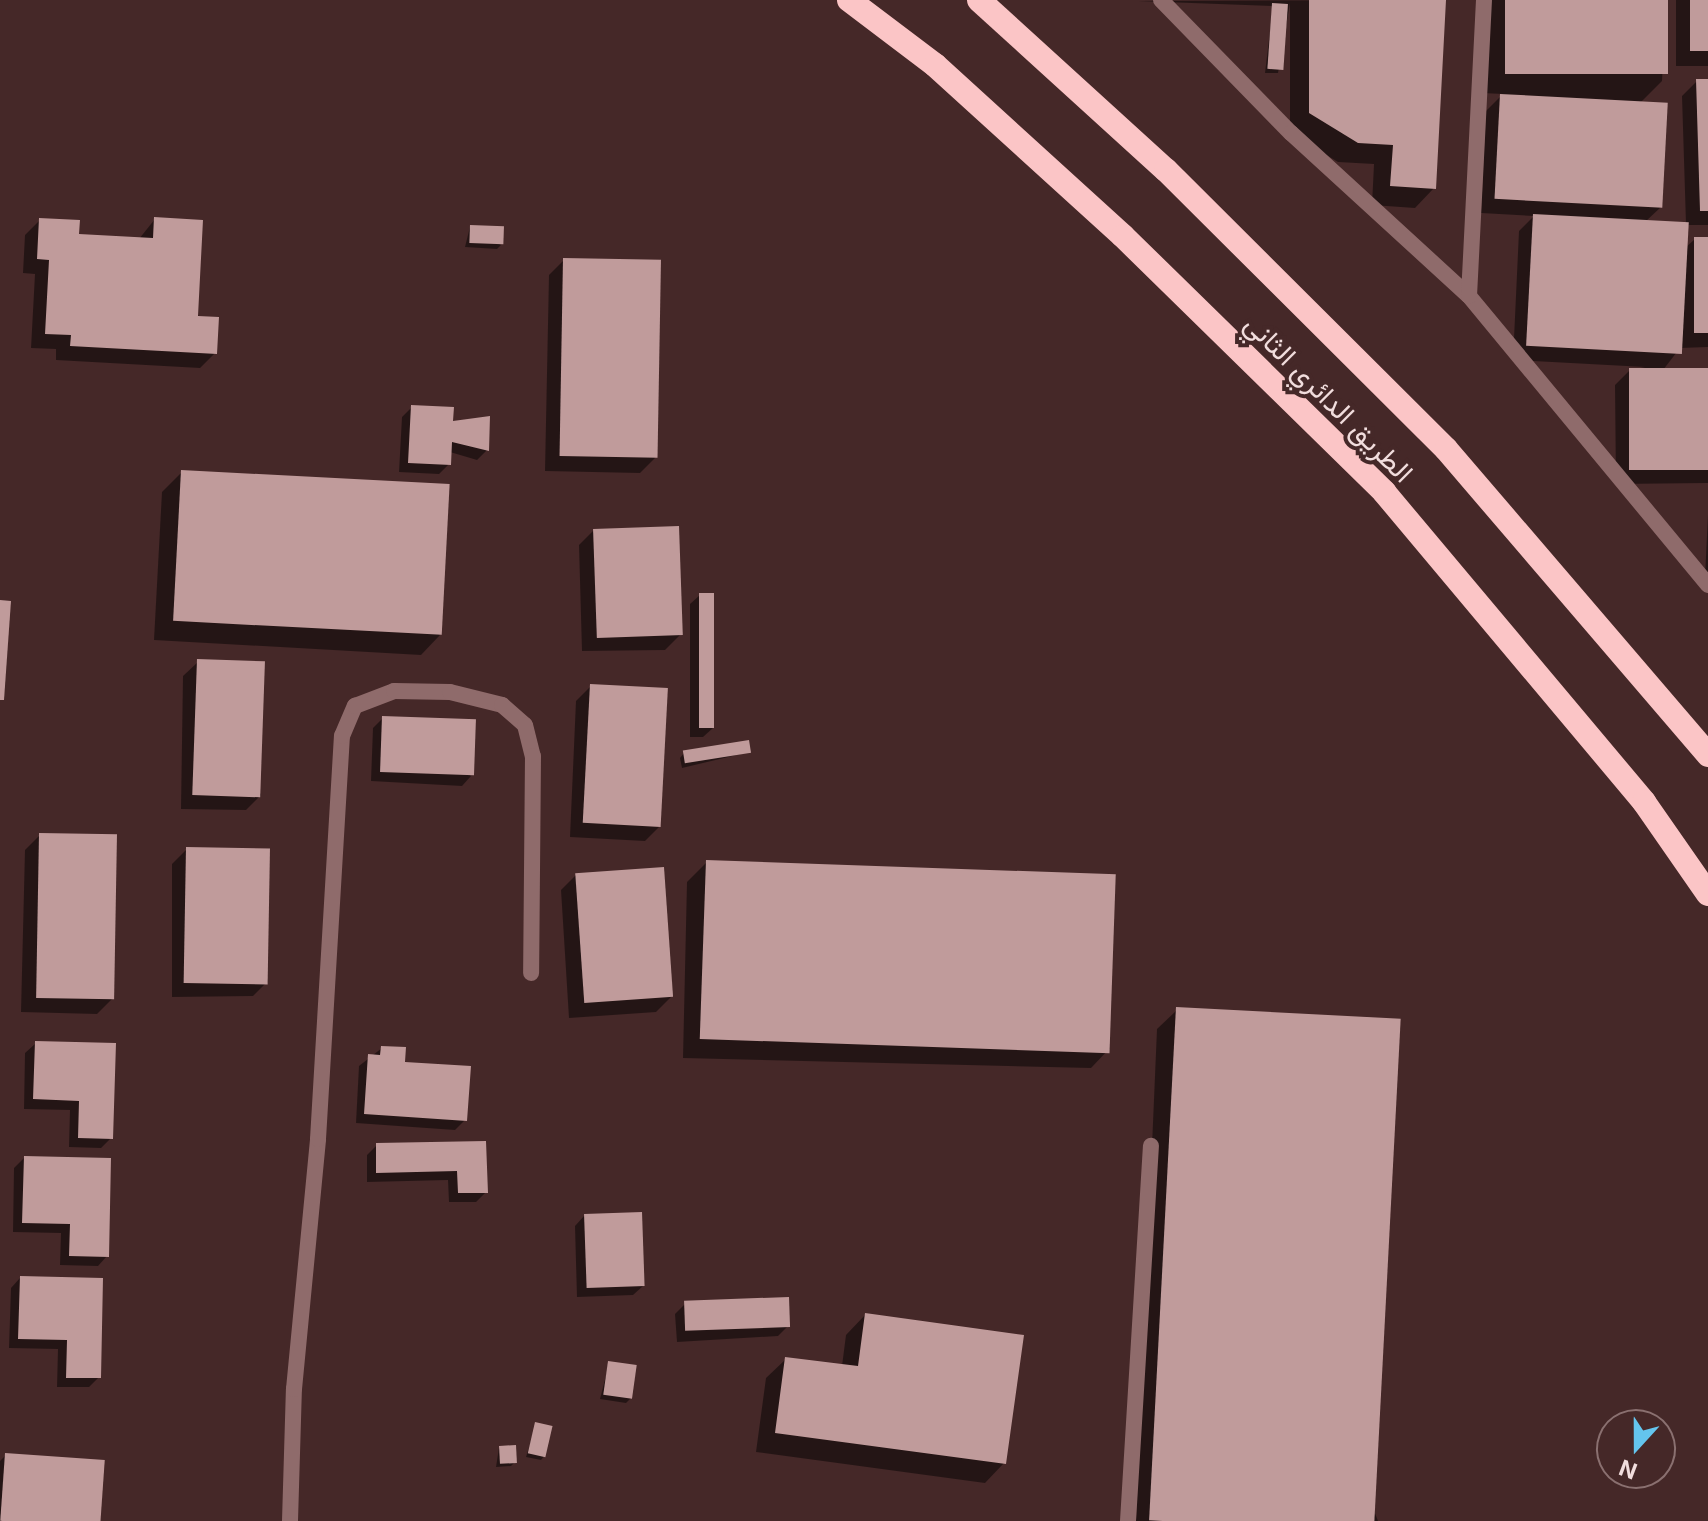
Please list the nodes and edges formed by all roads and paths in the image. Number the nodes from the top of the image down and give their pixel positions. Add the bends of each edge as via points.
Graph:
1 (849, 0) edge
2 (979, 0) edge
3 (1161, 0) edge
4 (1484, 0) edge
5 (1469, 296) junction
6 (1708, 585) edge
7 (1708, 755) edge
8 (1708, 894) edge
9 (531, 973) dead end
10 (1151, 1146) dead end
11 (290, 1521) edge
12 (1128, 1521) edge

1 - 8 highway, الطريق الدائري الثاني via 935,65 1112,226 1384,492 1644,802
2 - 7 highway, الطريق الدائري الثاني via 1166,170 1446,449
3 - 5 street via 1291,133
4 - 5 street
5 - 6 street
9 - 11 street via 533,756 525,725 502,705 450,692 394,691 355,706 342,736 318,1139 294,1389
10 - 12 street

